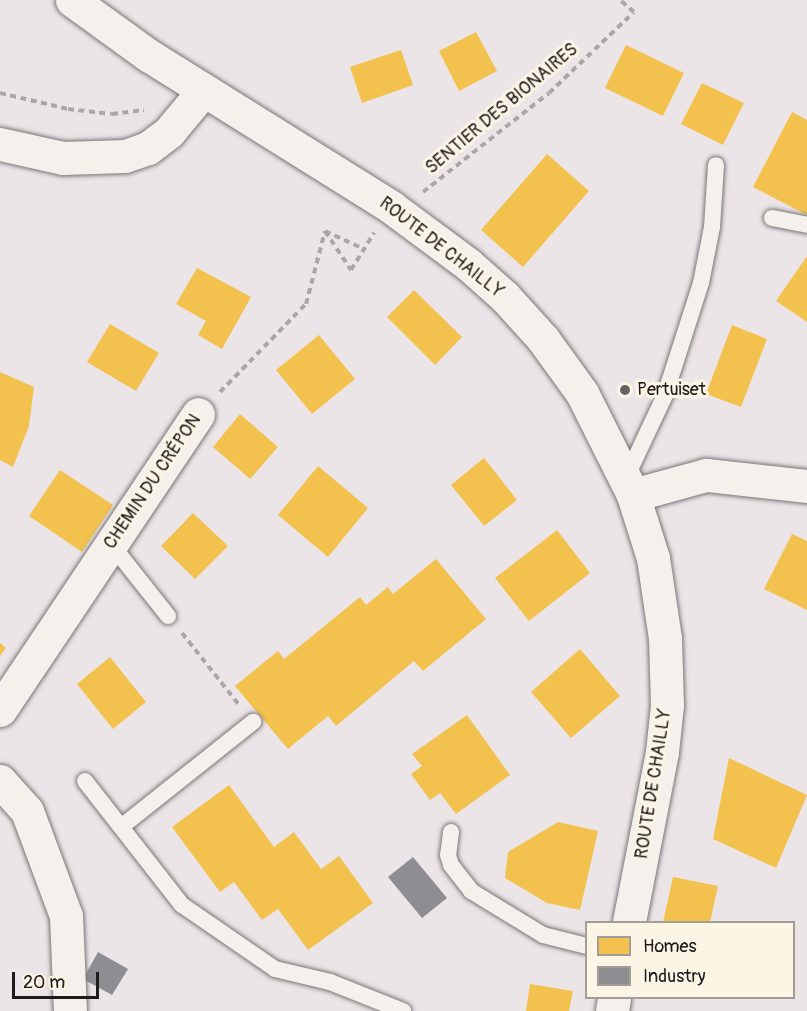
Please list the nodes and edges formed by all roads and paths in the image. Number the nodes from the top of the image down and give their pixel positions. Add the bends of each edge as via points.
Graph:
1 (620, 0) edge
2 (79, 6) edge
3 (203, 91) junction
4 (0, 93) edge
5 (150, 108) dead end
6 (0, 144) edge
7 (716, 165) dead end
8 (394, 209) junction
9 (772, 218) dead end
10 (807, 225) edge
11 (325, 231) junction
12 (364, 249) junction
13 (198, 414) joint
14 (629, 486) junction
15 (807, 486) edge
16 (111, 544) junction
17 (168, 616) joint
18 (0, 710) edge
19 (253, 722) joint
20 (0, 781) edge
21 (86, 782) dead end
22 (121, 827) junction
23 (451, 832) dead end
24 (629, 921) edge
25 (585, 946) edge
26 (70, 1011) edge
27 (403, 1011) edge

1 - 8 path, SENTIER DES BIONAIRES via 634,12 549,93
2 - 3 main road, ROUTE DE CHAILLY
3 - 6 main road via 169,132 148,148 125,156 63,158
3 - 8 main road, ROUTE DE CHAILLY
4 - 5 path via 68,109 112,114
7 - 14 lane via 712,227 701,283 665,395
8 - 12 path
8 - 14 main road, ROUTE DE CHAILLY via 469,265 543,339 585,398
9 - 10 lane
11 - 12 path
11 - 12 path via 351,270
11 - 13 path, CHEMIN DU CRÉPON via 306,304 282,333
13 - 16 main road, CHEMIN DU CRÉPON
14 - 15 main road via 706,474
14 - 24 main road, ROUTE DE CHAILLY via 653,558 665,638 667,705 653,808
16 - 17 lane
16 - 18 main road, CHEMIN DU CRÉPON
17 - 19 path
19 - 22 lane
20 - 26 main road via 27,811 66,916
21 - 22 lane
22 - 27 lane via 182,905 275,969 330,982
23 - 25 lane via 451,865 471,891 543,935

